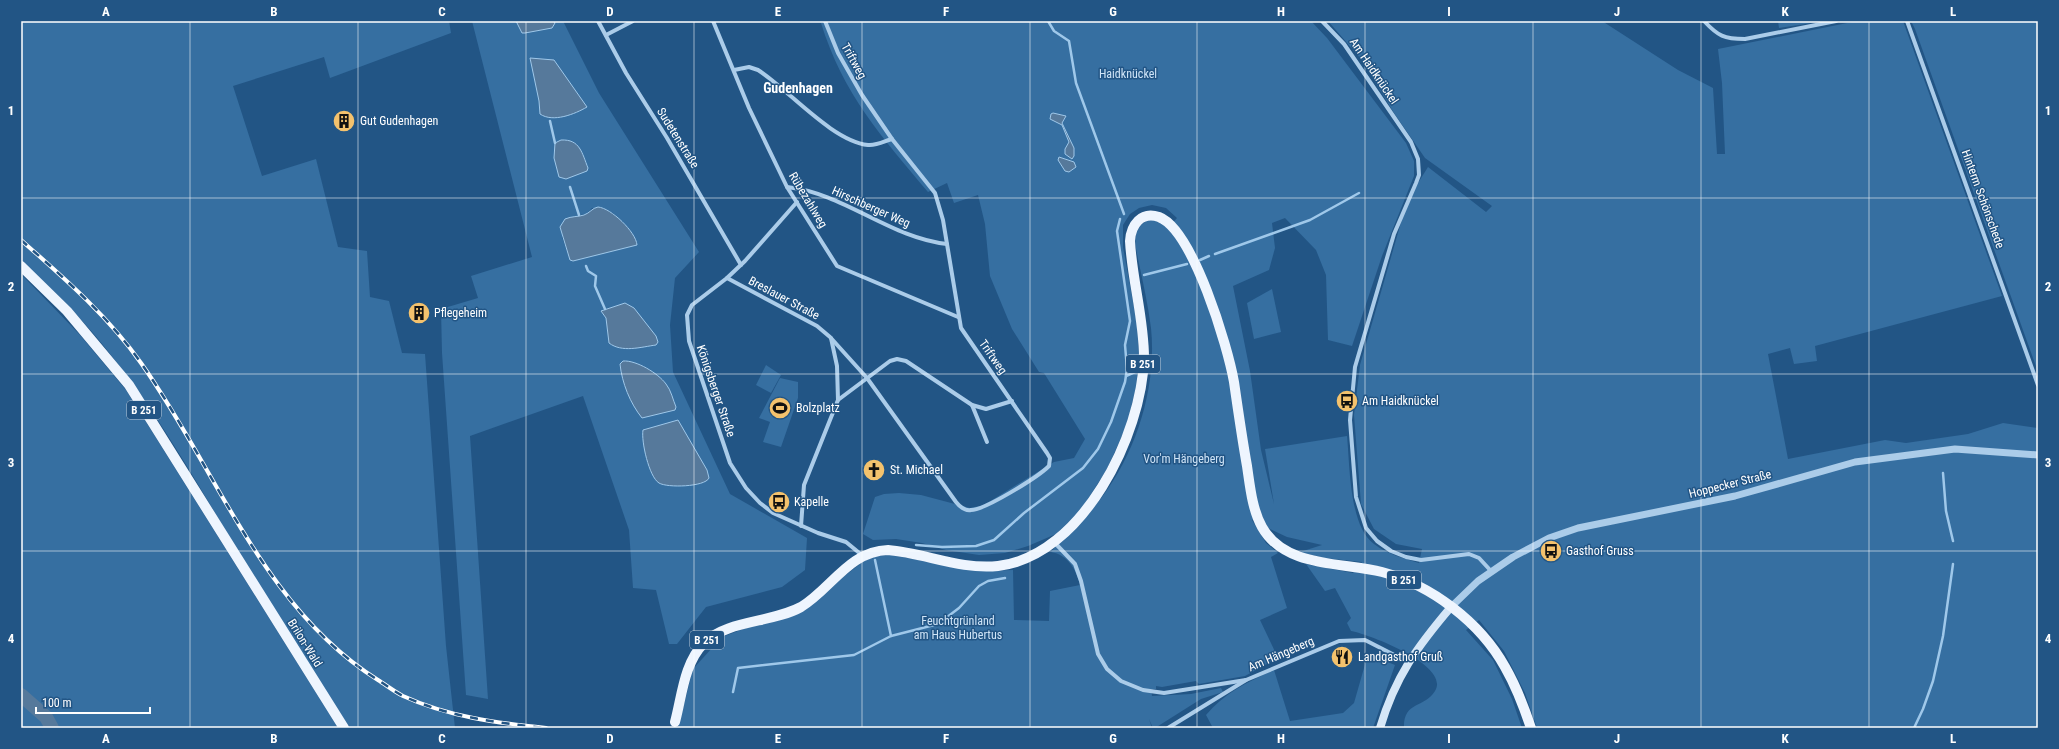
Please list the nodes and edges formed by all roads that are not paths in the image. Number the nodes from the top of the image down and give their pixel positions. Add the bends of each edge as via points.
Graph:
1 (598, 21) edge
2 (633, 21) edge
3 (713, 21) edge
4 (825, 21) edge
5 (1322, 21) edge
6 (1704, 21) edge
7 (1836, 21) edge
8 (1907, 21) edge
9 (606, 35) junction
10 (734, 70) junction
11 (892, 139) junction
12 (787, 187) junction
13 (797, 202) junction
14 (947, 244) junction
15 (741, 265) junction
16 (21, 266) edge
17 (727, 278) junction
18 (958, 317) junction
19 (830, 337) junction
20 (867, 378) junction
21 (2038, 385) edge
22 (838, 400) junction
23 (1012, 400) junction
24 (972, 405) junction
25 (988, 442) dead end
26 (2038, 455) edge
27 (801, 526) junction
28 (1053, 541) junction
29 (863, 556) junction
30 (1491, 571) junction
31 (1451, 607) junction
32 (1408, 662) junction
33 (1246, 680) junction
34 (675, 722) dead end
35 (344, 728) edge
36 (1168, 728) edge
37 (1380, 728) edge
38 (1531, 728) edge

1 - 9 street, Sudetenstraße
2 - 9 street
3 - 10 street, Rübezahlweg
4 - 11 street, Triftweg via 846,68
5 - 30 street, Am Haidknückel via 1344,44 1411,142 1419,166 1416,183 1394,234 1356,367 1351,402 1351,431 1358,507 1371,534 1383,546 1398,555 1414,560 1427,560 1469,554 1479,558
6 - 7 street via 1717,34 1745,39
8 - 21 street, Hinterm Schönschede
9 - 15 street, Sudetenstraße
10 - 11 street via 749,67 758,70 835,131 857,142 872,145
10 - 12 street, Rübezahlweg via 749,108
11 - 14 street, Triftweg via 935,193
12 - 13 street, Rübezahlweg
12 - 14 street, Hirschberger Weg via 817,193 924,240
13 - 15 street, Königsberger Straße
13 - 18 street, Rübezahlweg via 837,266
14 - 18 street, Triftweg
15 - 17 street, Königsberger Straße
16 - 35 main road, Brilon-Wald / B 251 via 67,311 129,385
17 - 19 street, Breslauer Straße via 817,326
17 - 27 street, Königsberger Straße via 690,308 687,320 690,346 736,474 765,507
18 - 23 street, Triftweg via 964,333
19 - 20 street, Breslauer Straße
19 - 22 street via 837,366
20 - 22 street
20 - 23 street, Triftweg via 956,502 969,510 986,507 1046,469 1050,463 1047,453
20 - 24 street via 890,361 901,359
22 - 27 street via 804,485
23 - 24 street via 986,409
24 - 25 street
26 - 30 street, Hoppecker Straße via 1955,449 1855,462 1735,496 1569,531 1539,542
27 - 29 street, Königsberger Straße via 846,542
28 - 29 main road, B 251 via 1033,554 999,566 963,565 888,550
28 - 31 main road, B 251 via 1081,516 1103,486 1121,452 1130,426 1141,384 1144,358 1130,241 1131,231 1142,218 1153,216 1171,225 1184,241 1197,265 1212,305 1233,379 1255,511 1268,537 1280,547 1299,556 1401,579 1425,590
28 - 33 street via 1075,564 1098,654 1107,669 1121,681 1143,690 1164,693
29 - 34 main road, B 251 via 802,606 781,616 721,632 704,643 693,658 686,676
30 - 31 street, Hoppecker Straße
31 - 32 main road
31 - 38 main road, B 251 via 1477,629 1498,656 1520,696
32 - 33 street, Am Hängeberg via 1365,640 1349,639 1334,642
32 - 37 main road via 1393,691
33 - 36 street, Am Hängeberg

